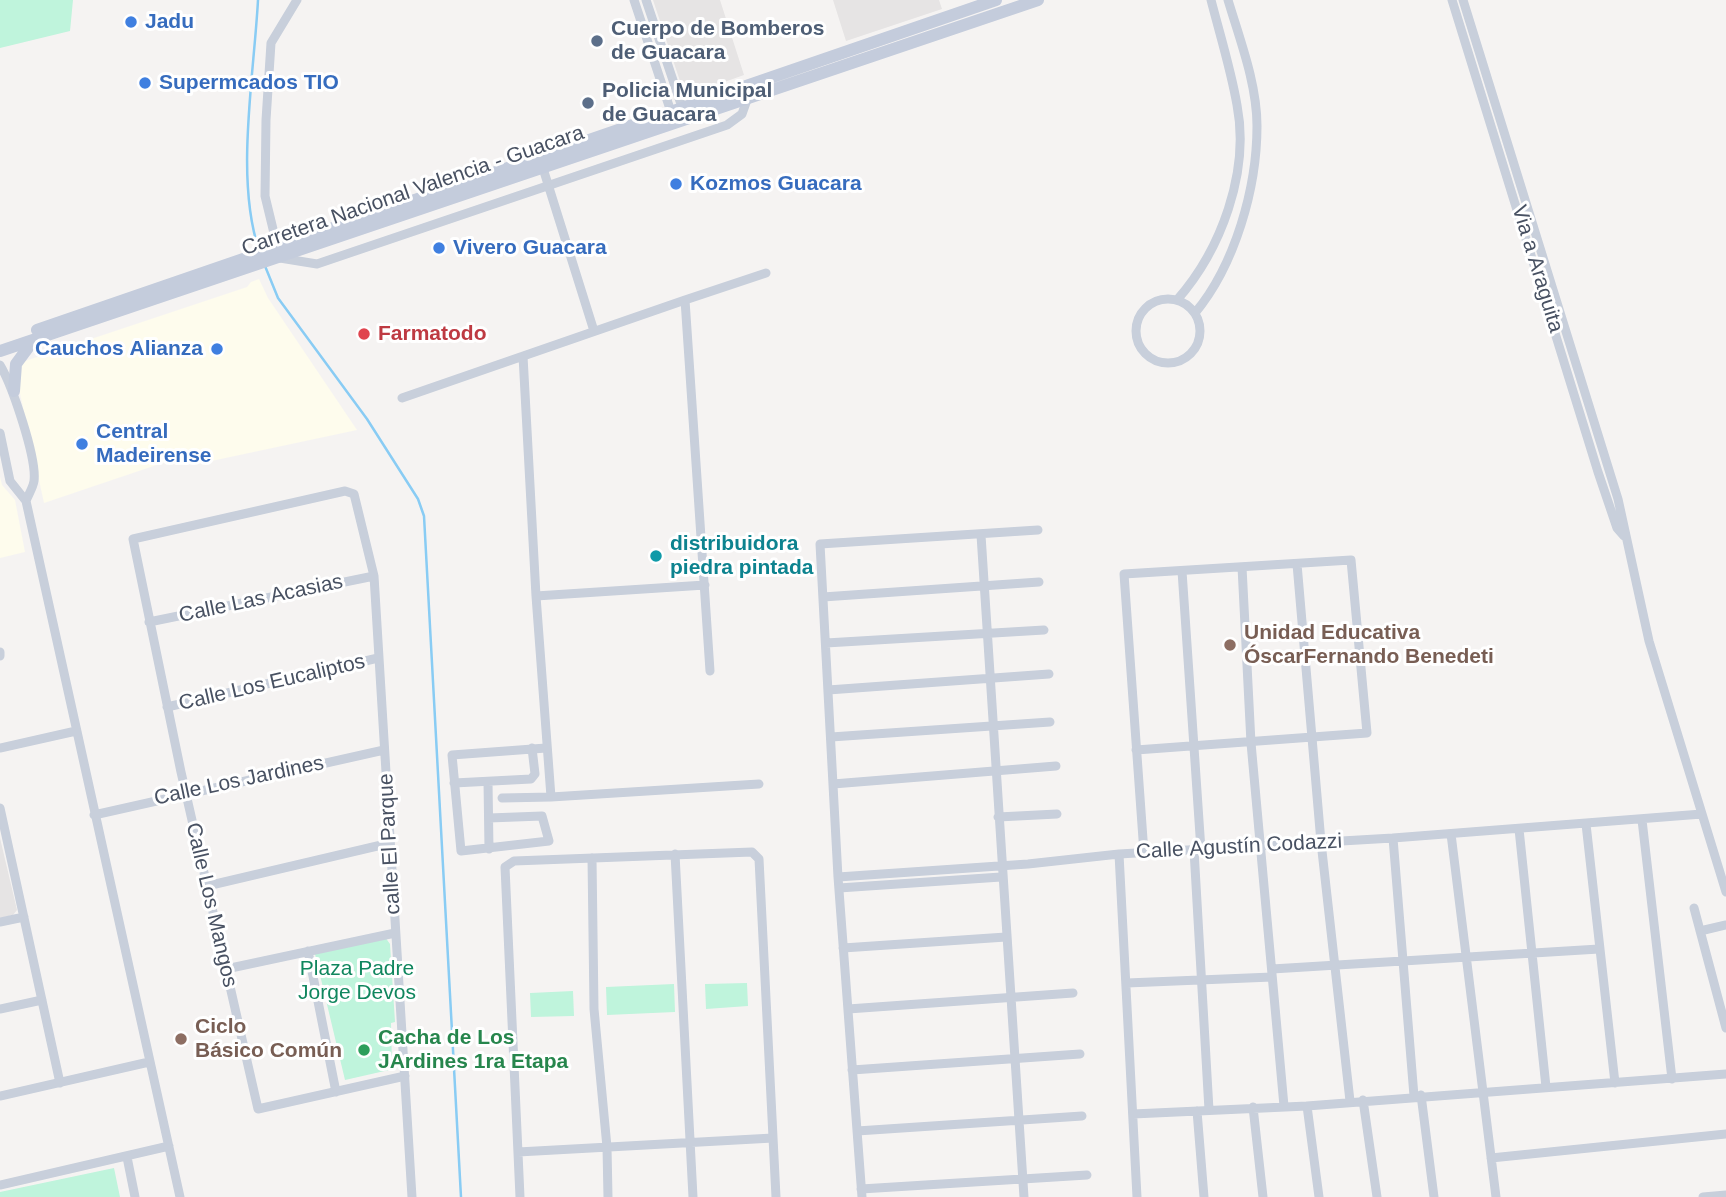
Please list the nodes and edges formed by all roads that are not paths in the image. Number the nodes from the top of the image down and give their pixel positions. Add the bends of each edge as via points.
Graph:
1 (297, 0) edge
2 (634, 0) edge
3 (646, 0) edge
4 (996, 0) edge
5 (1038, 0) edge
6 (1211, 0) edge
7 (1228, 0) edge
8 (1452, 0) edge
9 (1463, 0) edge
10 (748, 97) junction
11 (678, 114) junction
12 (541, 162) junction
13 (548, 188) junction
14 (267, 256) junction
15 (766, 273) dead end
16 (685, 300) junction
17 (1177, 300) junction
18 (1195, 313) junction
19 (594, 331) junction
20 (34, 340) junction
21 (0, 343) edge
22 (0, 351) edge
23 (523, 356) junction
24 (0, 365) edge
25 (15, 391) junction
26 (402, 398) dead end
27 (0, 433) edge
28 (26, 501) junction
29 (1038, 530) dead end
30 (981, 535) junction
31 (1624, 536) junction
32 (1297, 564) junction
33 (1242, 567) junction
34 (1182, 571) junction
35 (374, 576) junction
36 (1039, 582) dead end
37 (705, 585) junction
38 (984, 586) junction
39 (536, 596) junction
40 (823, 597) junction
41 (149, 622) junction
42 (1044, 630) dead end
43 (987, 634) junction
44 (826, 643) junction
45 (378, 659) junction
46 (710, 671) dead end
47 (1049, 674) dead end
48 (989, 678) junction
49 (828, 690) junction
50 (167, 707) junction
51 (1050, 722) dead end
52 (992, 726) junction
53 (76, 731) junction
54 (831, 737) junction
55 (1312, 739) junction
56 (1251, 743) junction
57 (1195, 747) junction
58 (0, 748) edge
59 (532, 748) junction
60 (547, 748) junction
61 (384, 750) junction
62 (1136, 750) junction
63 (1056, 766) dead end
64 (995, 771) junction
65 (488, 782) junction
66 (454, 783) junction
67 (759, 784) dead end
68 (833, 784) junction
69 (186, 796) junction
70 (551, 797) junction
71 (502, 798) dead end
72 (0, 808) edge
73 (1057, 814) dead end
74 (1702, 814) junction
75 (94, 815) junction
76 (998, 817) junction
77 (489, 818) junction
78 (1642, 820) junction
79 (1586, 824) junction
80 (1519, 829) junction
81 (1451, 834) junction
82 (1393, 838) junction
83 (1321, 842) junction
84 (390, 843) junction
85 (1262, 844) junction
86 (489, 849) junction
87 (1198, 850) junction
88 (1144, 853) junction
89 (1119, 854) junction
90 (676, 855) junction
91 (592, 858) junction
92 (1001, 866) junction
93 (838, 877) junction
94 (1001, 877) junction
95 (207, 886) junction
96 (839, 888) junction
97 (1726, 892) edge
98 (1694, 908) dead end
99 (24, 917) junction
100 (0, 922) edge
101 (1726, 925) edge
102 (1700, 931) junction
103 (395, 933) junction
104 (1006, 937) junction
105 (843, 948) junction
106 (1599, 948) junction
107 (307, 951) junction
108 (1531, 953) junction
109 (1468, 957) junction
110 (1401, 961) junction
111 (1336, 964) junction
112 (226, 969) junction
113 (1272, 973) junction
114 (1204, 979) junction
115 (1127, 983) junction
116 (1073, 993) dead end
117 (1010, 997) junction
118 (42, 1000) junction
119 (0, 1009) edge
120 (848, 1009) junction
121 (1726, 1028) edge
122 (1080, 1054) dead end
123 (1014, 1058) junction
124 (149, 1062) junction
125 (852, 1070) junction
126 (1726, 1074) edge
127 (405, 1076) junction
128 (1672, 1079) junction
129 (60, 1083) junction
130 (1615, 1083) junction
131 (1546, 1087) junction
132 (1481, 1091) junction
133 (337, 1092) junction
134 (0, 1096) edge
135 (1417, 1096) junction
136 (1363, 1100) junction
137 (1350, 1101) junction
138 (1307, 1106) junction
139 (1253, 1107) junction
140 (1284, 1107) junction
141 (1209, 1110) junction
142 (1197, 1111) junction
143 (1133, 1114) junction
144 (1082, 1116) dead end
145 (1018, 1120) junction
146 (857, 1131) junction
147 (1726, 1135) edge
148 (774, 1138) junction
149 (690, 1142) junction
150 (169, 1146) junction
151 (607, 1147) junction
152 (518, 1152) junction
153 (127, 1157) junction
154 (1491, 1158) junction
155 (1087, 1175) dead end
156 (1023, 1179) junction
157 (0, 1185) edge
158 (861, 1193) edge
159 (1726, 1195) edge
160 (135, 1197) edge
161 (180, 1197) edge
162 (412, 1197) edge
163 (520, 1197) edge
164 (608, 1197) edge
165 (693, 1197) edge
166 (776, 1197) edge
167 (1024, 1197) edge
168 (1137, 1197) edge
169 (1204, 1197) edge
170 (1263, 1197) edge
171 (1319, 1197) edge
172 (1377, 1197) edge
173 (1434, 1197) edge
174 (1496, 1197) edge
175 (1703, 1197) edge

1 - 14 street via 271,48 266,120
2 - 11 street
3 - 11 street
4 - 11 main road, Carretera Nacional Valencia - Guacara
5 - 10 main road, Carretera Nacional Valencia - Guacara
6 - 17 street via 1238,107 1238,162 1216,242 1194,281
7 - 18 street via 1248,66 1257,125 1252,174 1225,262
8 - 31 street, Via a Araguita via 1598,472
9 - 31 street, Via a Araguita via 1618,499
10 - 11 main road, Carretera Nacional Valencia - Guacara
10 - 13 street via 742,114 727,125
11 - 12 main road, Carretera Nacional Valencia - Guacara
12 - 13 street
12 - 14 main road, Carretera Nacional Valencia - Guacara
13 - 14 street via 317,264
13 - 19 street
14 - 20 main road, Carretera Nacional Valencia - Guacara
14 - 21 main road, Carretera Nacional Valencia - Guacara
15 - 16 street
16 - 19 street
16 - 37 street
17 - 18 street
17 - 18 street via 1154,302 1138,320 1138,343 1154,360 1178,362 1196,347 1200,336
19 - 23 street
20 - 22 main road, Carretera Nacional Valencia - Guacara
20 - 25 main road via 16,364
23 - 26 street
23 - 39 street
24 - 25 street
25 - 28 street via 34,481
27 - 28 street via 10,481
28 - 53 street
29 - 30 street
30 - 38 street
30 - 40 street via 820,544
31 - 74 street, Via a Araguita via 1659,677
32 - 33 street
32 - 55 street
32 - 55 street via 1351,560 1367,733
33 - 34 street
33 - 56 street
34 - 57 street
34 - 62 street via 1124,574
35 - 41 street, Calle Las Acasias
35 - 41 street, calle El Parque via 354,494 345,491 133,540
35 - 45 street, calle El Parque
36 - 38 street
37 - 39 street
37 - 46 street
38 - 40 street
38 - 43 street
39 - 60 street
40 - 44 street
41 - 50 street
42 - 43 street
43 - 44 street
43 - 48 street
44 - 49 street
45 - 50 street, Calle Los Eucaliptos
45 - 61 street, calle El Parque
47 - 48 street
48 - 49 street
48 - 52 street
49 - 54 street
50 - 69 street
51 - 52 street
52 - 54 street
52 - 64 street
53 - 58 street
53 - 75 street
54 - 68 street
55 - 56 street
55 - 83 street
56 - 57 street
56 - 85 street
57 - 62 street
57 - 87 street
59 - 60 street
59 - 65 street via 534,777
59 - 66 street via 454,754
60 - 70 street
61 - 69 street, Calle Los Jardines
61 - 84 street, calle El Parque
62 - 88 street
63 - 64 street
64 - 68 street
64 - 76 street
65 - 66 street
65 - 77 street
66 - 86 street via 460,849
67 - 70 street
68 - 93 street
69 - 75 street, Calle Los Jardines
69 - 95 street, Calle Los Mangos
70 - 71 street
72 - 99 street
73 - 76 street
74 - 78 street, Calle Agustín Codazzi
74 - 97 street, Via a Araguita
75 - 124 street
76 - 92 street
77 - 86 street
77 - 86 street via 542,816 549,839 548,844
78 - 79 street, Calle Agustín Codazzi
78 - 128 street
79 - 80 street, Calle Agustín Codazzi
79 - 106 street
80 - 81 street, Calle Agustín Codazzi
80 - 108 street
81 - 82 street, Calle Agustín Codazzi
81 - 109 street
82 - 83 street, Calle Agustín Codazzi
82 - 110 street
83 - 85 street, Calle Agustín Codazzi
83 - 111 street
84 - 95 street
84 - 103 street, calle El Parque
85 - 87 street, Calle Agustín Codazzi
85 - 113 street
87 - 88 street, Calle Agustín Codazzi
87 - 114 street
88 - 89 street, Calle Agustín Codazzi
89 - 92 street
89 - 115 street, Calle Agustín Codazzi
90 - 91 street
90 - 148 street via 752,852 759,859
90 - 149 street
91 - 151 street via 594,1009
91 - 152 street via 514,861 506,867
92 - 93 street
92 - 94 street
93 - 96 street
94 - 96 street
94 - 104 street
95 - 112 street, Calle Los Mangos
96 - 105 street
98 - 102 street
99 - 100 street
99 - 118 street
101 - 102 street
102 - 121 street
103 - 107 street
103 - 127 street, calle El Parque
104 - 105 street
104 - 117 street
105 - 120 street
106 - 108 street
106 - 130 street
107 - 112 street
107 - 133 street
108 - 109 street
108 - 131 street
109 - 110 street
109 - 132 street
110 - 111 street
110 - 135 street
111 - 113 street
111 - 137 street
112 - 133 street, Calle Los Mangos via 258,1109
113 - 114 street
113 - 140 street
114 - 115 street
114 - 141 street
115 - 143 street, Calle Agustín Codazzi
116 - 117 street
117 - 120 street
117 - 123 street
118 - 119 street
118 - 129 street
120 - 125 street
122 - 123 street
123 - 125 street
123 - 145 street
124 - 129 street
124 - 150 street
125 - 146 street
126 - 128 street
127 - 133 street, Calle Los Mangos
127 - 162 street, calle El Parque
128 - 130 street
129 - 134 street
130 - 131 street
131 - 132 street
132 - 135 street
132 - 154 street
135 - 136 street
135 - 173 street
136 - 137 street
136 - 172 street
137 - 138 street
138 - 140 street
138 - 171 street
139 - 140 street
139 - 141 street
139 - 170 street
141 - 142 street
142 - 143 street
142 - 169 street
143 - 168 street, Calle Agustín Codazzi
144 - 145 street
145 - 146 street
145 - 156 street
146 - 158 street
147 - 154 street
148 - 149 street
148 - 166 street
149 - 151 street
149 - 165 street
150 - 153 street
150 - 161 street
151 - 152 street
151 - 164 street
152 - 163 street
153 - 157 street
153 - 160 street
154 - 174 street
155 - 156 street
156 - 158 street
156 - 167 street
159 - 175 street

